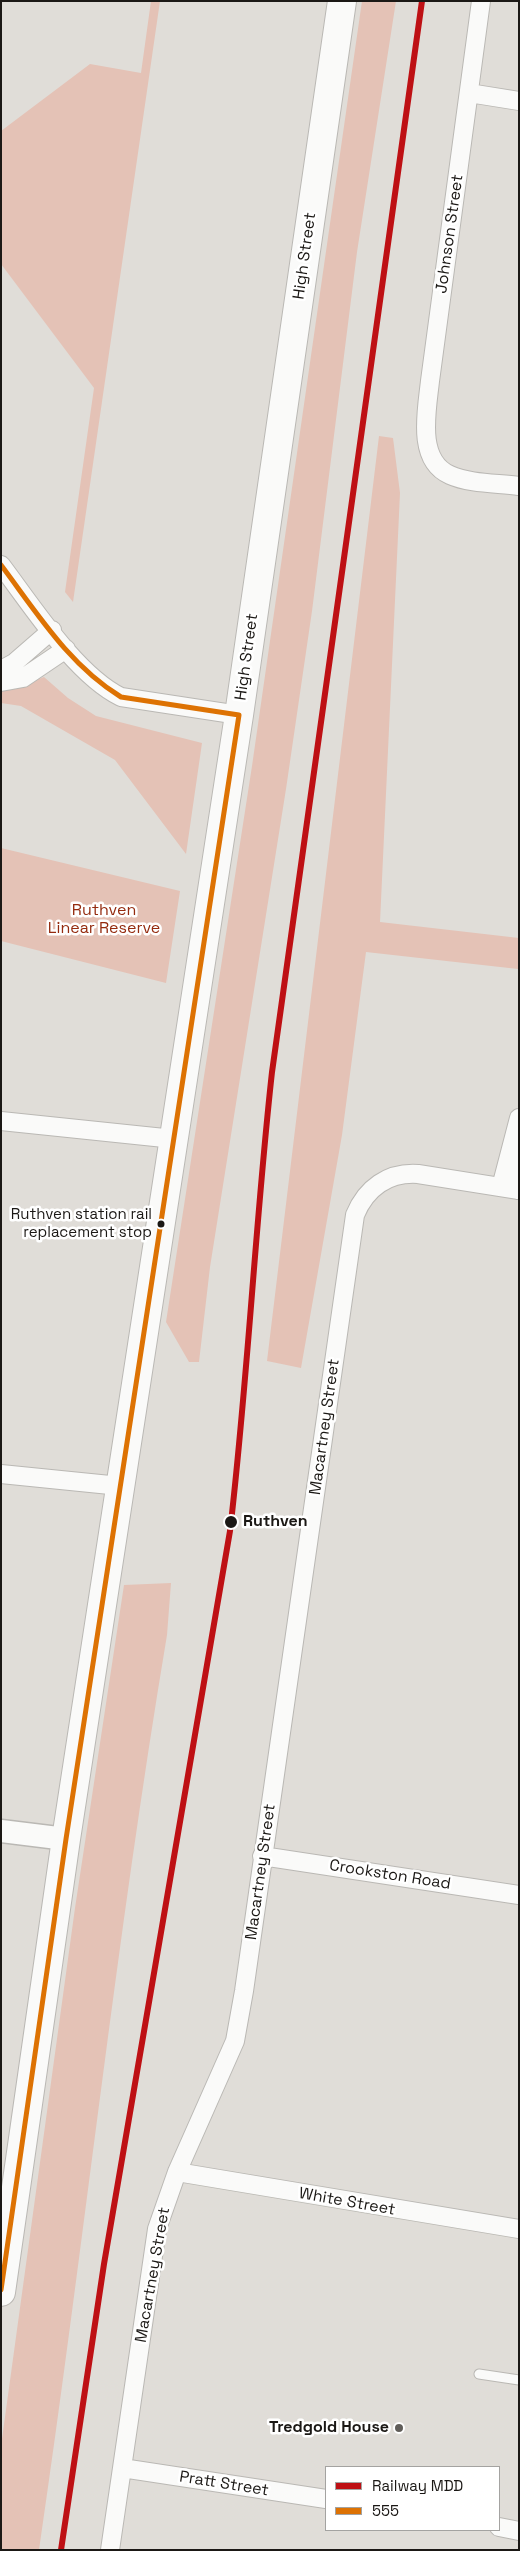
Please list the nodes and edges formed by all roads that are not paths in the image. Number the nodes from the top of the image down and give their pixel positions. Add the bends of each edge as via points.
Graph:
1 (342, 1) edge
2 (481, 1) edge
3 (469, 93) junction
4 (519, 101) edge
5 (519, 486) edge
6 (1, 565) edge
7 (52, 630) junction
8 (66, 649) junction
9 (1, 670) edge
10 (1, 682) edge
11 (239, 715) junction
12 (519, 1118) edge
13 (1, 1121) edge
14 (174, 1139) junction
15 (519, 1164) edge
16 (512, 1189) edge
17 (1, 1474) edge
18 (120, 1486) junction
19 (1, 1831) edge
20 (66, 1839) junction
21 (262, 1856) junction
22 (519, 1895) edge
23 (177, 2172) junction
24 (6, 2214) edge
25 (519, 2229) edge
26 (1, 2292) edge
27 (479, 2374) dead end
28 (519, 2380) edge
29 (122, 2468) junction
30 (325, 2499) edge
31 (500, 2527) edge
32 (519, 2531) edge
33 (110, 2550) edge

1 - 11 main road, High Street
2 - 3 street, Johnson Street
3 - 4 street
3 - 5 street, Johnson Street via 427,408 428,446 436,465 451,476
6 - 7 street
7 - 8 street
7 - 9 street via 14,663
8 - 10 street via 23,678
8 - 11 street via 85,672 121,697
11 - 14 main road, High Street
12 - 16 street
13 - 14 street
14 - 18 main road, High Street
15 - 16 street
16 - 21 street, Macartney Street via 409,1174 391,1177 374,1186 365,1195 355,1215
17 - 18 street
18 - 20 main road, High Street
19 - 20 street
20 - 24 main road, High Street
21 - 22 street, Crookston Road
21 - 23 street, Macartney Street via 235,2041
23 - 25 street, White Street
23 - 29 street, Macartney Street via 157,2229
24 - 26 main road, High Street
27 - 28 lane
29 - 30 street, Pratt Street
29 - 33 street, Macartney Street
31 - 32 street

